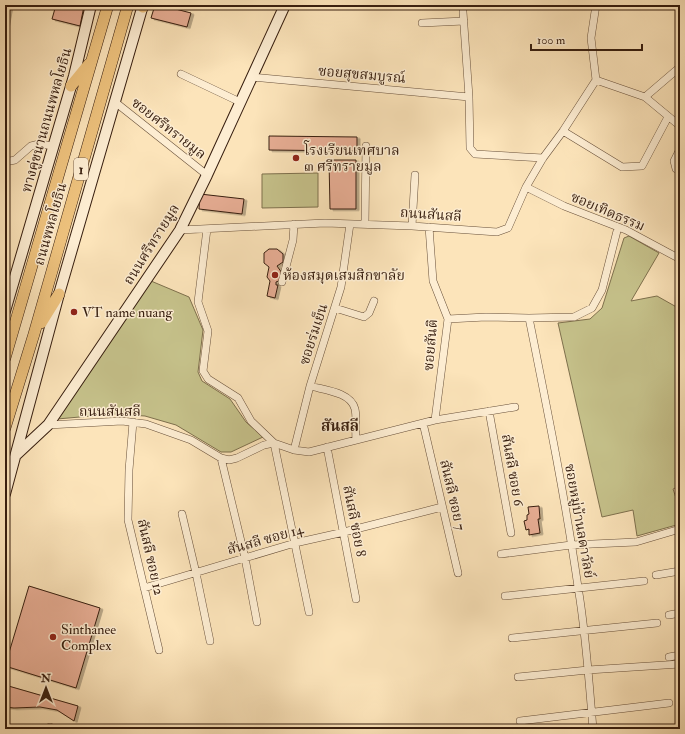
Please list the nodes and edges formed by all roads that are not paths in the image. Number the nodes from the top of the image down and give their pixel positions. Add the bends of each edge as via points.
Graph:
1 (91, 5) edge
2 (108, 5) edge
3 (128, 5) edge
4 (285, 5) edge
5 (596, 5) edge
6 (143, 6) edge
7 (463, 12) dead end
8 (464, 21) junction
9 (422, 23) dead end
10 (92, 60) junction
11 (680, 67) edge
12 (181, 74) dead end
13 (252, 77) junction
14 (596, 80) junction
15 (71, 86) junction
16 (470, 97) junction
17 (645, 97) junction
18 (115, 102) junction
19 (240, 102) junction
20 (668, 117) junction
21 (680, 126) edge
22 (563, 130) junction
23 (54, 146) junction
24 (366, 146) dead end
25 (680, 148) edge
26 (543, 158) junction
27 (5, 162) edge
28 (680, 171) edge
29 (207, 175) junction
30 (415, 175) dead end
31 (526, 187) junction
32 (294, 224) junction
33 (350, 224) junction
34 (366, 224) junction
35 (412, 226) junction
36 (429, 227) junction
37 (618, 227) junction
38 (207, 229) junction
39 (180, 230) junction
40 (680, 259) edge
41 (282, 282) dead end
42 (59, 294) junction
43 (374, 301) dead end
44 (335, 308) junction
45 (5, 311) edge
46 (529, 318) junction
47 (448, 320) junction
48 (34, 334) junction
49 (5, 358) edge
50 (310, 386) junction
51 (515, 407) dead end
52 (489, 411) junction
53 (435, 420) junction
54 (134, 422) junction
55 (423, 423) junction
56 (48, 425) junction
57 (5, 428) edge
58 (356, 440) junction
59 (274, 443) junction
60 (327, 447) junction
61 (294, 450) junction
62 (17, 454) junction
63 (221, 458) junction
64 (5, 494) edge
65 (442, 507) junction
66 (182, 514) dead end
67 (680, 529) edge
68 (344, 532) junction
69 (511, 534) dead end
70 (295, 543) junction
71 (571, 545) junction
72 (500, 554) dead end
73 (245, 558) junction
74 (680, 571) edge
75 (196, 573) junction
76 (458, 573) dead end
77 (656, 574) dead end
78 (644, 581) dead end
79 (144, 588) junction
80 (579, 588) junction
81 (505, 596) dead end
82 (356, 599) dead end
83 (309, 612) dead end
84 (680, 613) edge
85 (668, 615) dead end
86 (257, 622) dead end
87 (657, 623) dead end
88 (583, 630) junction
89 (512, 638) dead end
90 (210, 641) dead end
91 (159, 650) dead end
92 (680, 655) edge
93 (669, 657) dead end
94 (680, 664) edge
95 (588, 670) junction
96 (518, 677) dead end
97 (669, 703) dead end
98 (591, 713) junction
99 (520, 721) dead end
100 (593, 729) edge

1 - 15 main road, ทางคู่ขนานถนนพหลโยธิน
2 - 10 main road, ถนนพหลโยธิน / 1
3 - 48 main road, ถนนพหลโยธิน / 1
4 - 13 main road, ถนนศรีทรายมูล
5 - 14 street via 591,38
6 - 18 main road, 1
7 - 8 street
8 - 9 street
8 - 16 street
10 - 15 main road
10 - 49 main road, ถนนพหลโยธิน / 1
11 - 17 street
12 - 19 street
13 - 16 street, ซอยสุขสมบูรณ์
13 - 19 main road, ถนนศรีทรายมูล
14 - 17 street
14 - 22 street, ถนนสันสลี
15 - 23 main road, ทางคู่ขนานถนนพหลโยธิน
16 - 26 street via 470,148 475,154
17 - 20 street
18 - 29 street, ซอยศรีทรายมูล
18 - 42 main road, 1
19 - 29 main road, ถนนศรีทรายมูล
20 - 21 street
20 - 22 street via 642,166 622,167
22 - 26 street, ถนนสันสลี
23 - 27 street via 31,146 15,160
23 - 45 main road, ทางคู่ขนานถนนพหลโยธิน
24 - 34 street
25 - 28 street via 674,160 676,169
26 - 31 street, ถนนสันสลี
29 - 39 main road, ถนนศรีทรายมูล
30 - 35 street
31 - 36 street, ถนนสันสลี via 508,228 498,232
31 - 37 street, ซอยเทิดธรรม via 564,206
32 - 33 street, ถนนสันสลี
32 - 38 street, ถนนสันสลี
32 - 41 street via 293,240
33 - 34 street, ถนนสันสลี
33 - 44 street, ซอยร่มเย็น via 341,287
34 - 35 street, ถนนสันสลี
35 - 36 street, ถนนสันสลี
36 - 47 street, ซอยสันติ via 433,281
37 - 40 street, ซอยเทิดธรรม
37 - 46 street via 602,290 592,308 574,317
38 - 39 street, ถนนสันสลี
38 - 59 street via 198,302 208,331 203,371 208,379 238,398 251,421
39 - 56 main road, ถนนศรีทรายมูล
42 - 48 main road
42 - 62 main road, 1
43 - 44 street via 364,317
44 - 50 street, ซอยร่มเย็น
46 - 47 street
46 - 71 street, ซอยหมู่บ้านลดาวัลย์
47 - 53 street, ซอยสันติ
48 - 57 main road, ถนนพหลโยธิน / 1
50 - 58 street via 351,400 355,412
50 - 61 street, ซอยร่มเย็น
51 - 52 street
52 - 53 street
52 - 69 street, สันสลี ซอย 6
53 - 55 street
54 - 56 street, ถนนสันสลี
54 - 63 street, ถนนสันสลี via 191,440
54 - 79 street, สันสลี ซอย 12 via 129,470 128,520
55 - 58 street
55 - 65 street, สันสลี ซอย 7
56 - 62 main road, ถนนศรีทรายมูล
58 - 60 street
59 - 61 street
59 - 63 street via 238,458
59 - 70 street
60 - 61 street via 309,452
60 - 68 street, สันสลี ซอย 8
62 - 64 main road, 1
63 - 73 street
65 - 68 street, สันสลี ซอย 14
65 - 76 street, สันสลี ซอย 7
66 - 75 street
67 - 71 street via 636,542
68 - 70 street, สันสลี ซอย 14
68 - 82 street, สันสลี ซอย 8
70 - 73 street, สันสลี ซอย 14
70 - 83 street
71 - 72 street
71 - 80 street, ซอยหมู่บ้านลดาวัลย์
73 - 75 street, สันสลี ซอย 14
73 - 86 street
74 - 77 street
75 - 79 street, สันสลี ซอย 14
75 - 90 street
78 - 80 street
79 - 91 street, สันสลี ซอย 12
80 - 81 street
80 - 88 street, ซอยหมู่บ้านลดาวัลย์
84 - 85 street
87 - 88 street
88 - 89 street
88 - 95 street, ซอยหมู่บ้านลดาวัลย์
92 - 93 street
94 - 95 street
95 - 96 street
95 - 98 street, ซอยหมู่บ้านลดาวัลย์
97 - 98 street
98 - 99 street
98 - 100 street, ซอยหมู่บ้านลดาวัลย์

